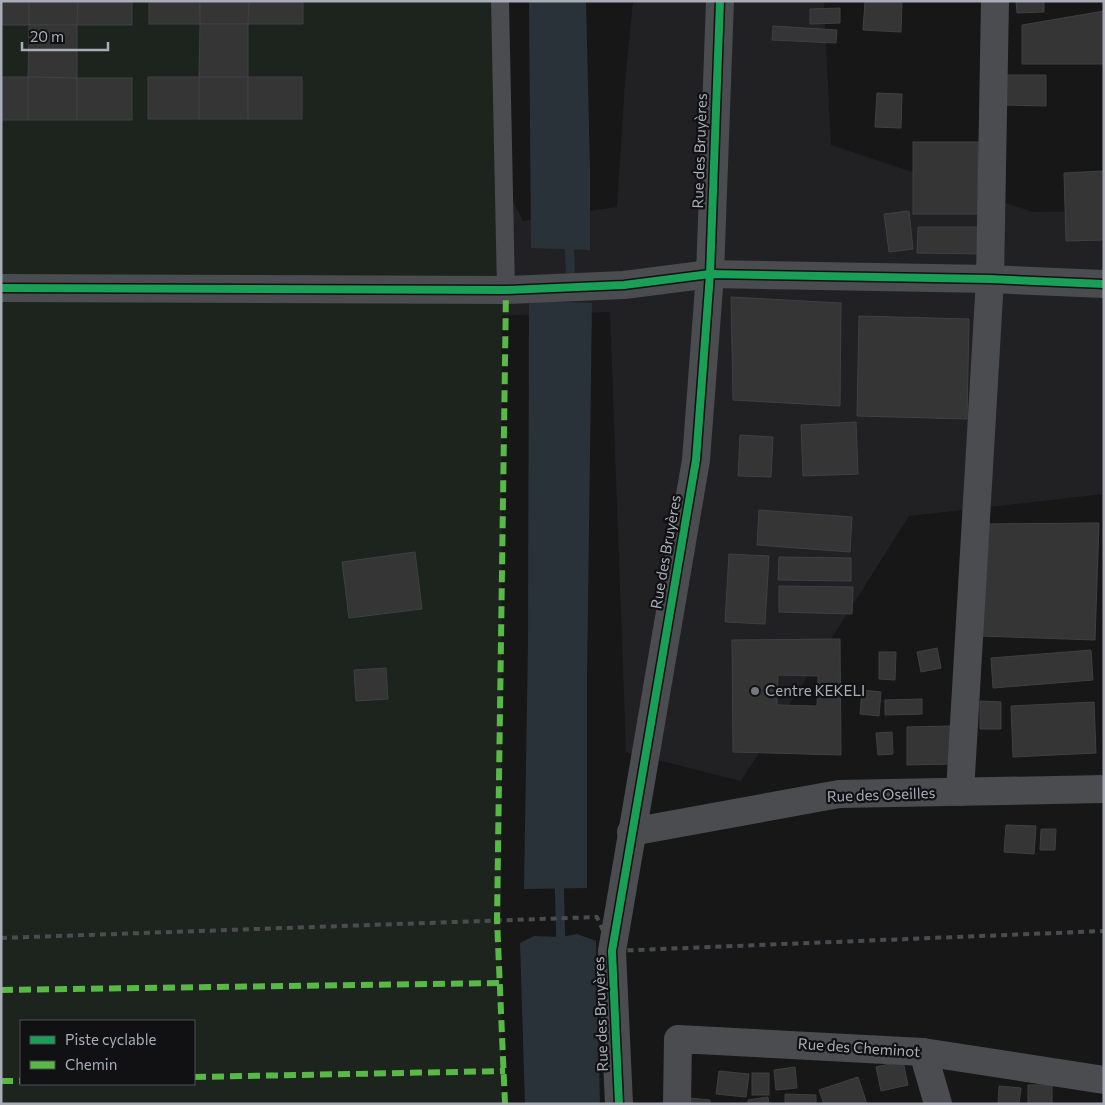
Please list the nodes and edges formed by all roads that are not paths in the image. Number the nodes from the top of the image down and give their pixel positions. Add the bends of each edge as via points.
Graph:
1 (500, 1) edge
2 (720, 1) edge
3 (995, 1) edge
4 (710, 274) junction
5 (990, 279) junction
6 (1104, 284) edge
7 (1, 288) edge
8 (514, 289) junction
9 (1104, 789) edge
10 (960, 792) junction
11 (631, 832) junction
12 (923, 1052) junction
13 (1104, 1080) edge
14 (619, 1104) edge
15 (676, 1104) edge
16 (938, 1104) edge

1 - 8 lane
2 - 4 street, Rue des Bruyères
3 - 5 street
4 - 5 street
4 - 8 street via 624,284
4 - 11 street, Rue des Bruyères via 696,460
5 - 6 street
5 - 10 street
7 - 8 street
9 - 10 street, Rue des Oseilles
10 - 11 street, Rue des Oseilles via 839,794
11 - 14 street, Rue des Bruyères via 612,951
12 - 13 street, Rue des Cheminot
12 - 15 street, Rue des Cheminot via 678,1039
12 - 16 street

